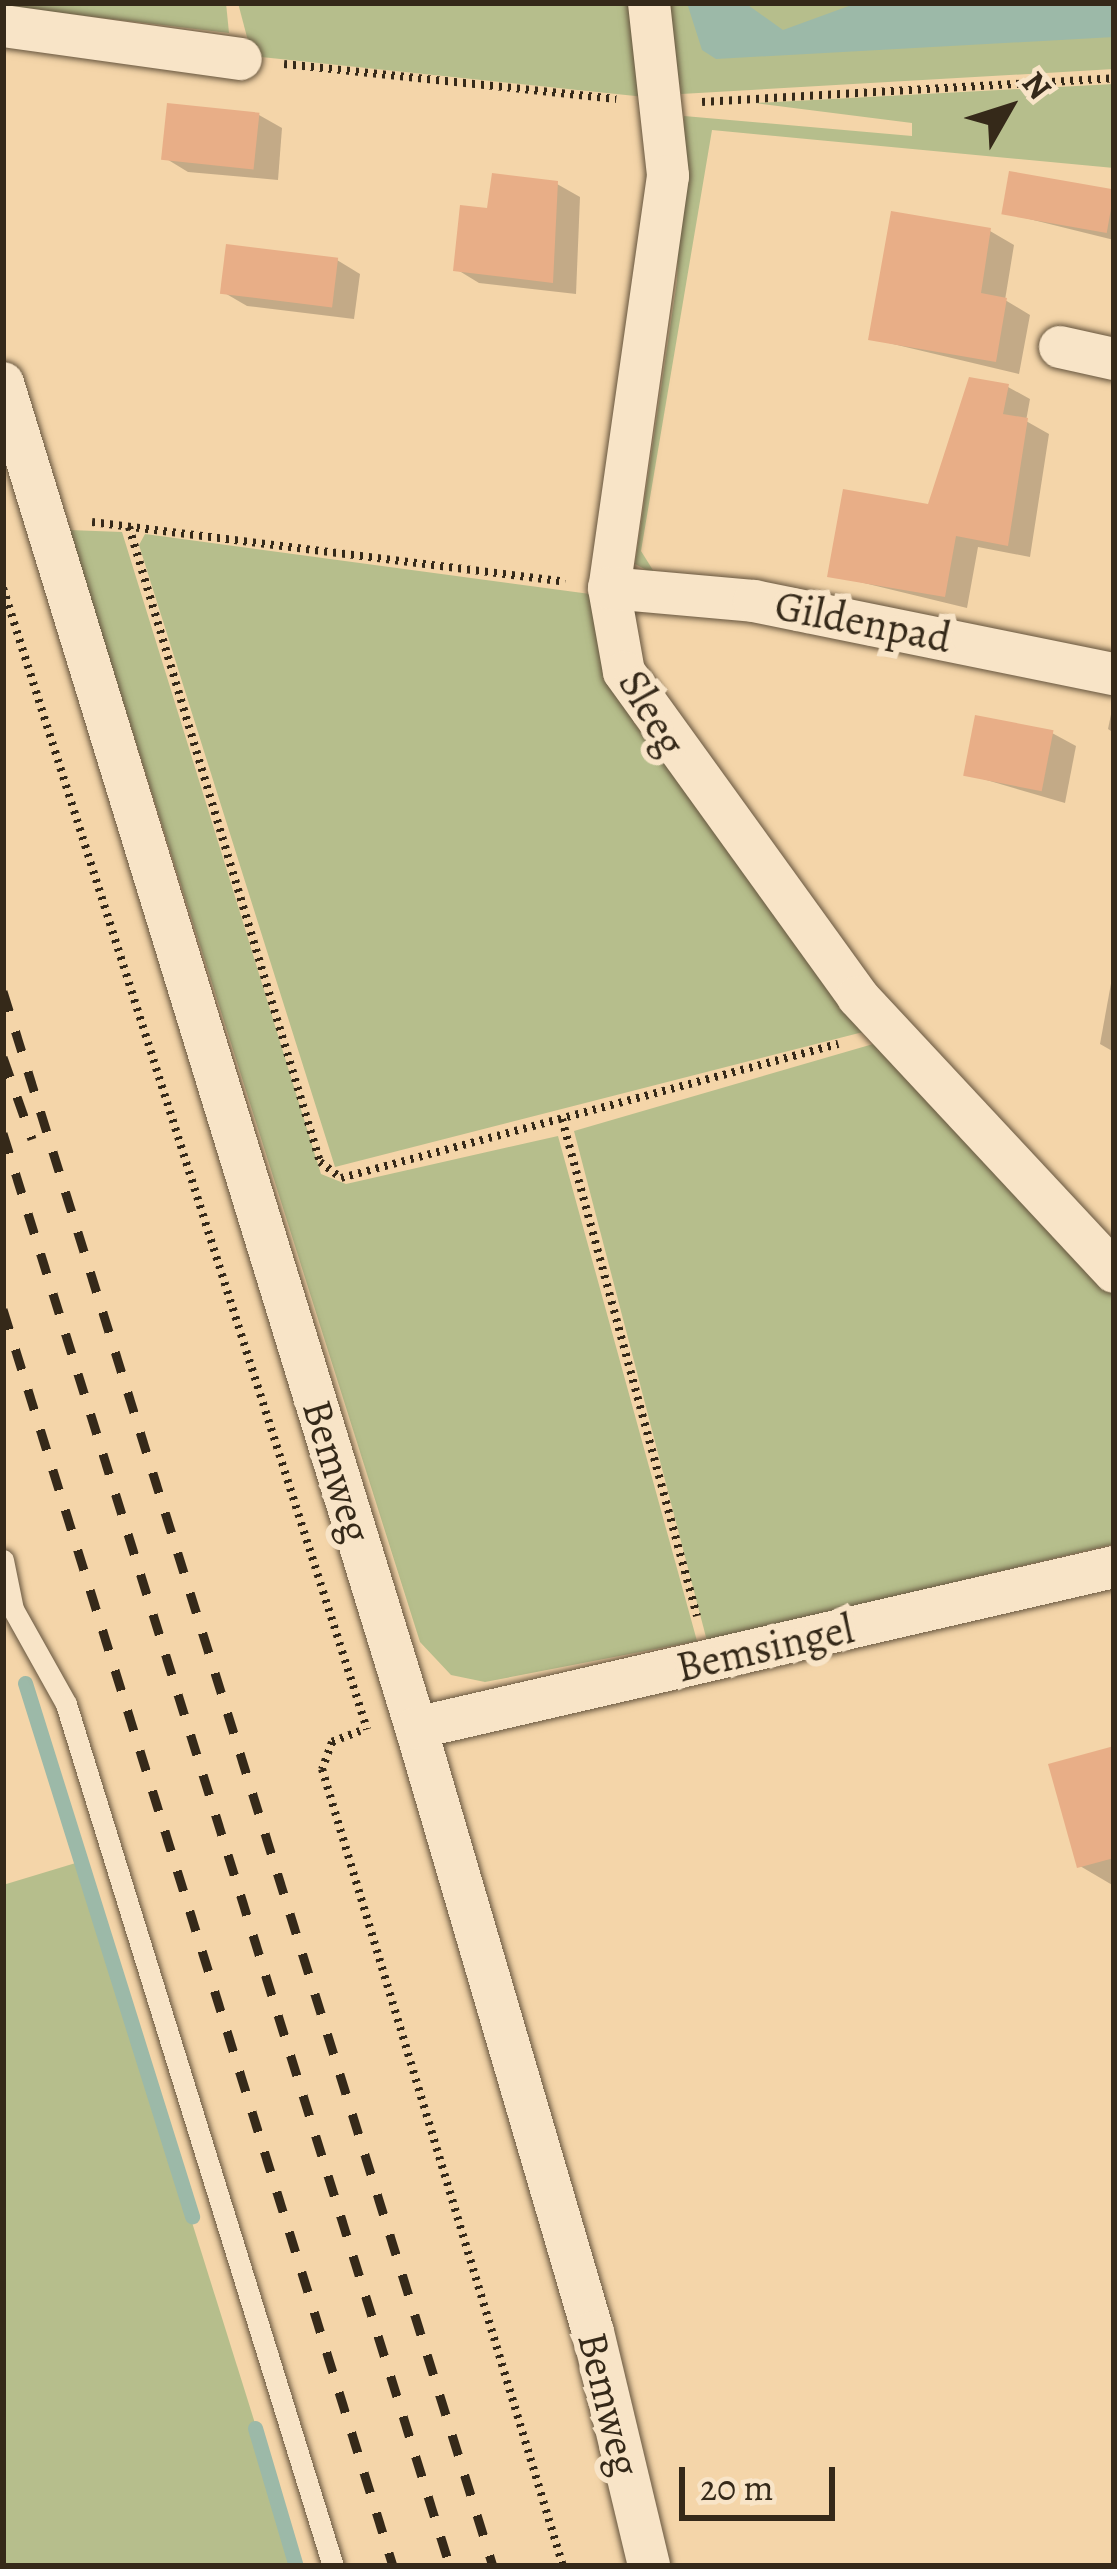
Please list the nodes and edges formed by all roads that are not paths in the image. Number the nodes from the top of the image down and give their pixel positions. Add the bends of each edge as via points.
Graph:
1 (649, 3) edge
2 (3, 26) edge
3 (242, 59) dead end
4 (1060, 347) dead end
5 (1114, 359) edge
6 (3, 383) edge
7 (608, 588) junction
8 (1114, 674) edge
9 (1114, 1272) edge
10 (3, 1560) edge
11 (1114, 1567) edge
12 (414, 1722) junction
13 (333, 2566) edge
14 (649, 2566) edge

1 - 7 street, Sleeg via 668,176 662,271
2 - 3 street
4 - 5 street
6 - 12 street, Bemweg
7 - 8 street, Gildenpad via 776,604
7 - 9 street, Sleeg via 641,705 887,1031
10 - 13 lane via 13,1609 65,1704
11 - 12 street, Bemsingel
12 - 14 street, Bemweg via 593,2332

